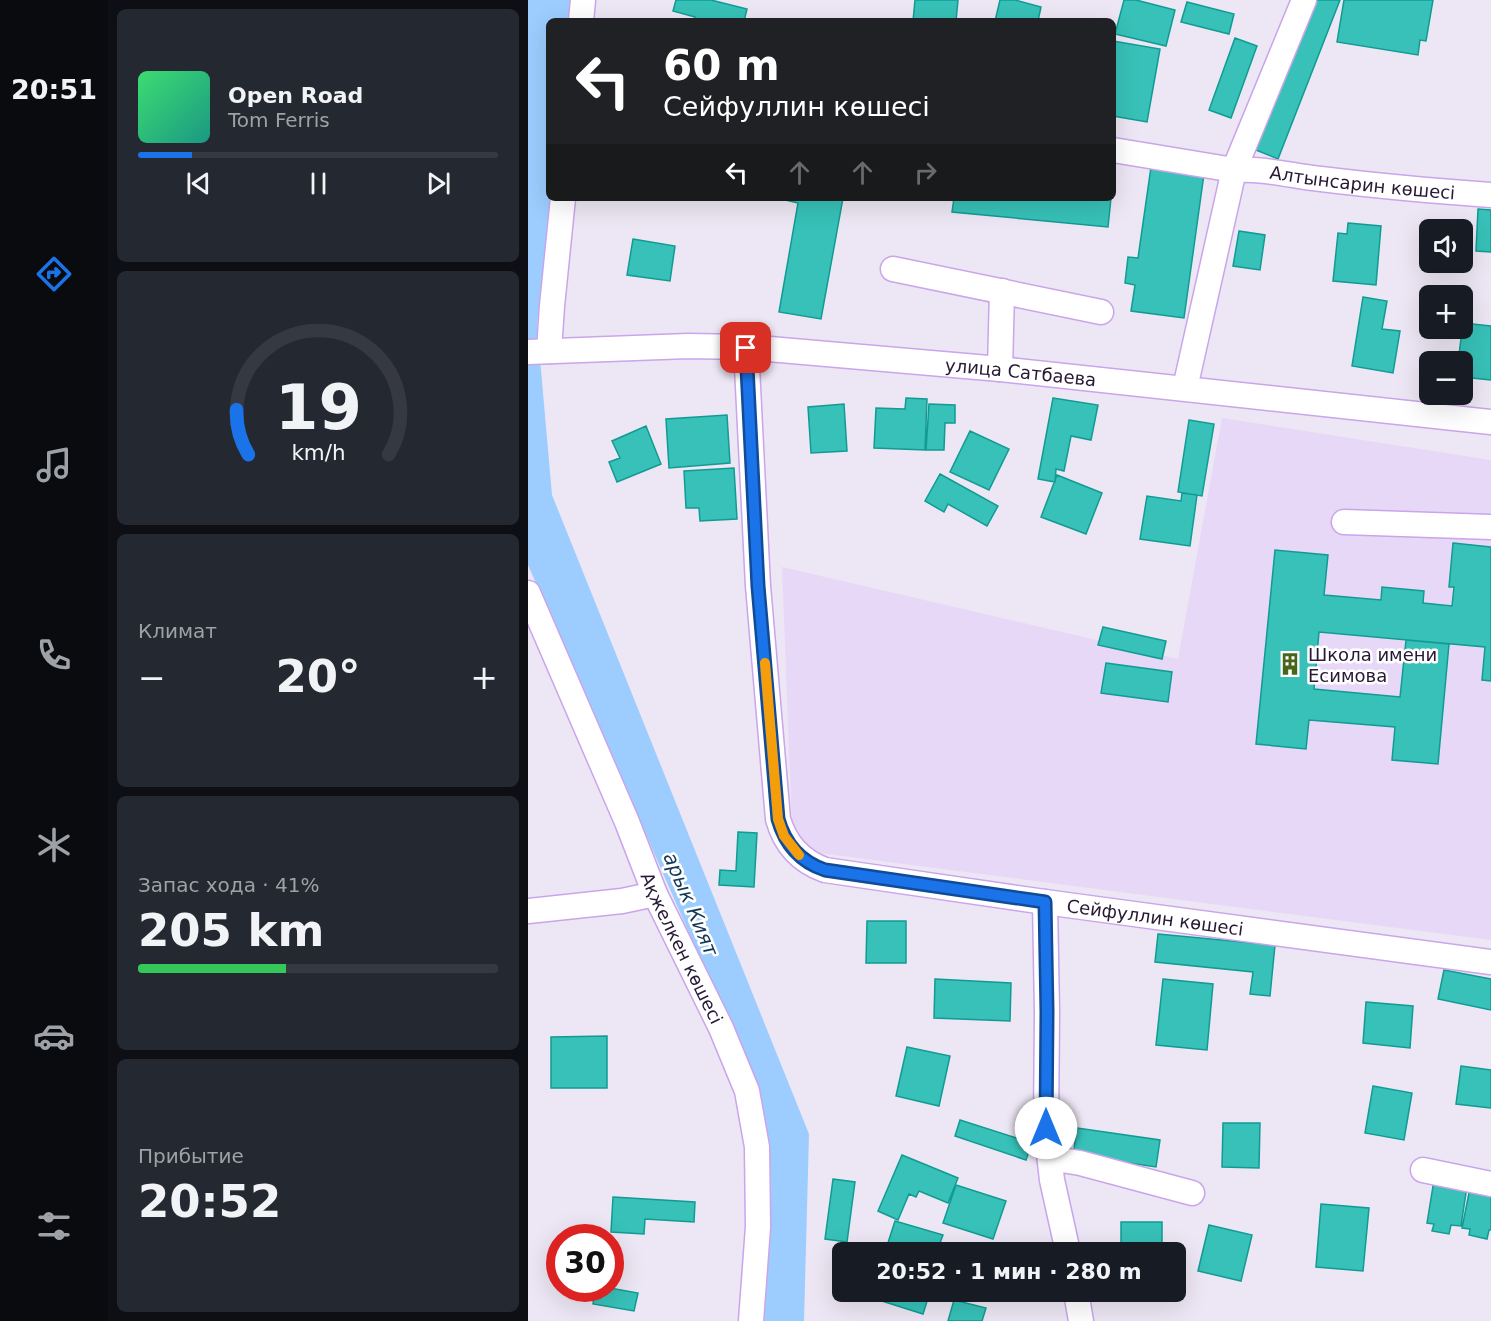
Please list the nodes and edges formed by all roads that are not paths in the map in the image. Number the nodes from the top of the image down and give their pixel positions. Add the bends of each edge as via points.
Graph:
1 (583, 0) edge
2 (1304, 0) edge
3 (581, 18) edge
4 (1116, 150) edge
5 (1234, 170) junction
6 (1491, 195) edge
7 (563, 201) edge
8 (893, 268) dead end
9 (1002, 291) junction
10 (1101, 312) dead end
11 (746, 348) junction
12 (539, 352) edge
13 (1000, 369) junction
14 (1185, 388) junction
15 (1491, 422) edge
16 (1344, 522) dead end
17 (1491, 527) edge
18 (528, 593) edge
19 (655, 894) junction
20 (1045, 902) junction
21 (528, 911) edge
22 (1491, 962) edge
23 (1050, 1158) junction
24 (1423, 1170) dead end
25 (1491, 1184) edge
26 (1192, 1192) dead end
27 (1066, 1242) edge
28 (1078, 1302) edge
29 (751, 1321) edge
30 (1081, 1321) edge

1 - 3 street
2 - 5 street
4 - 5 street, Алтынсарин көшесі
5 - 6 street, Алтынсарин көшесі
5 - 14 street
7 - 12 street via 552,306
8 - 9 street
9 - 10 street
9 - 13 street
11 - 12 street, улица Сатбаева via 688,346
11 - 13 street, улица Сатбаева
11 - 20 street, Сейфуллин көшесі via 758,586 778,819 784,836 805,861 825,870
13 - 14 street, улица Сатбаева
14 - 15 street, улица Сатбаева
16 - 17 street
18 - 19 street, Ақжелкен көшесі
19 - 21 street
19 - 29 street, Ақжелкен көшесі via 722,1028 747,1091 757,1146 758,1227
20 - 22 street, Сейфуллин көшесі
20 - 23 street via 1046,1128
23 - 26 street
23 - 27 street
24 - 25 street
28 - 30 street

